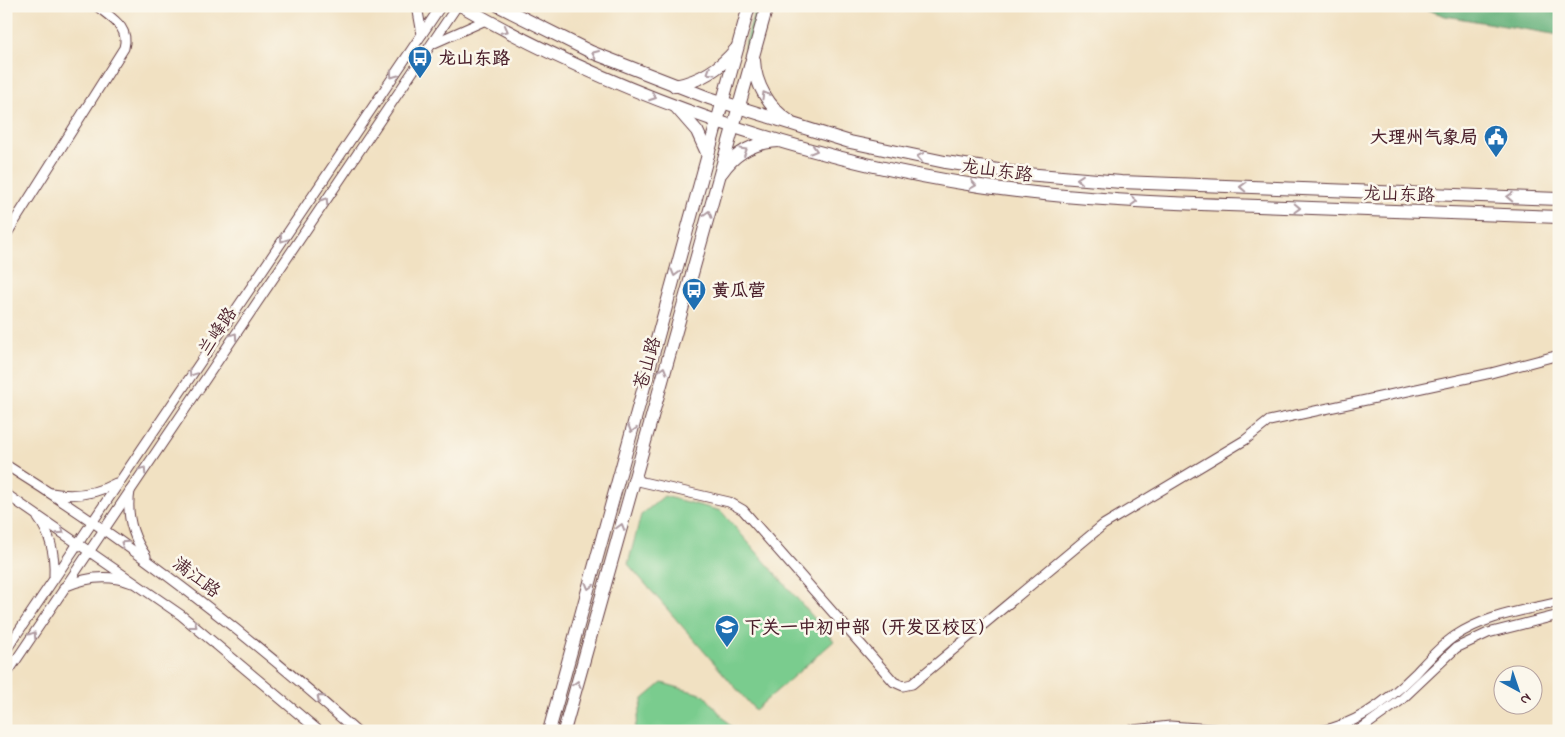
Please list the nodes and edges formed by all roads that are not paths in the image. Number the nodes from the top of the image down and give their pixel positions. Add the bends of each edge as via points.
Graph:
1 (97, 6) edge
2 (417, 6) edge
3 (441, 6) edge
4 (457, 6) edge
5 (462, 6) edge
6 (500, 6) edge
7 (749, 6) edge
8 (767, 6) edge
9 (486, 20) junction
10 (422, 34) junction
11 (432, 44) junction
12 (738, 47) junction
13 (753, 54) junction
14 (675, 86) junction
15 (722, 102) junction
16 (672, 104) junction
17 (738, 107) junction
18 (717, 120) junction
19 (733, 125) junction
20 (795, 125) junction
21 (784, 141) junction
22 (708, 155) junction
23 (717, 181) junction
24 (1559, 199) edge
25 (1559, 217) edge
26 (6, 235) edge
27 (1559, 355) edge
28 (6, 465) edge
29 (634, 480) junction
30 (118, 481) junction
31 (130, 489) junction
32 (48, 492) junction
33 (6, 494) edge
34 (33, 512) junction
35 (91, 521) junction
36 (103, 529) junction
37 (78, 542) junction
38 (89, 550) junction
39 (161, 570) junction
40 (54, 578) junction
41 (64, 587) junction
42 (144, 588) junction
43 (1559, 602) edge
44 (1559, 615) edge
45 (6, 650) edge
46 (6, 675) edge
47 (319, 731) edge
48 (356, 731) edge
49 (549, 731) edge
50 (564, 731) edge
51 (1124, 731) edge
52 (1238, 731) edge
53 (1320, 731) edge
54 (1358, 731) edge

1 - 26 street via 122,28 126,37 124,48
2 - 10 street
3 - 10 street, 兰峰路
4 - 11 street, 兰峰路
5 - 9 main road, 龙山东路
14 -> 6 main road, 龙山东路 via 591,52
7 - 12 main road, 苍山路
8 - 13 main road, 苍山路
9 - 11 street
9 -> 16 main road, 龙山东路 via 583,69
10 -> 30 street, 兰峰路
31 -> 11 street, 兰峰路
12 -> 14 main road via 712,72
12 - 15 main road, 苍山路
13 - 17 main road, 苍山路
20 -> 13 main road via 777,112 764,94 756,75
14 - 15 main road, 龙山东路
15 - 17 main road, 龙山东路
15 - 18 main road, 苍山路
16 - 18 main road, 龙山东路
16 - 22 main road via 692,124
17 - 19 main road, 苍山路
17 - 20 main road, 龙山东路
18 - 19 main road, 龙山东路
18 - 22 main road, 苍山路
19 - 21 main road, 龙山东路
19 - 23 main road, 苍山路
24 -> 20 main road, 龙山东路 via 1072,179 918,157 850,142
23 -> 21 main road via 731,160 745,150
21 -> 25 main road, 龙山东路 via 905,173 1055,195 1146,202
22 -> 49 main road, 苍山路
29 -> 23 main road, 苍山路
27 - 29 street via 1491,373 1269,420 1245,440 1103,525 912,684 903,686 894,682 743,510 729,502
28 - 32 street, 满江路
50 -> 29 main road, 苍山路
30 - 32 street via 101,490 82,494
30 - 35 street, 兰峰路
31 - 36 street, 兰峰路
31 - 39 street via 128,509 135,538 146,556
32 - 35 street, 满江路
33 - 34 street
34 -> 37 street
34 - 40 street via 50,539
35 - 36 street, 满江路
35 - 37 street, 兰峰路
36 - 38 street, 兰峰路
39 -> 36 street, 满江路
37 - 38 street
37 - 40 street, 兰峰路
38 - 41 street, 兰峰路
38 - 42 street
48 -> 39 street, 满江路 via 241,631
40 - 45 street, 兰峰路
41 - 42 street via 89,578 107,577
46 -> 41 street, 兰峰路
42 -> 47 street via 212,639
43 - 53 street via 1494,617 1465,630 1443,645 1375,707 1346,724
44 - 54 street via 1498,630 1461,645 1400,701
51 - 52 street via 1170,726

